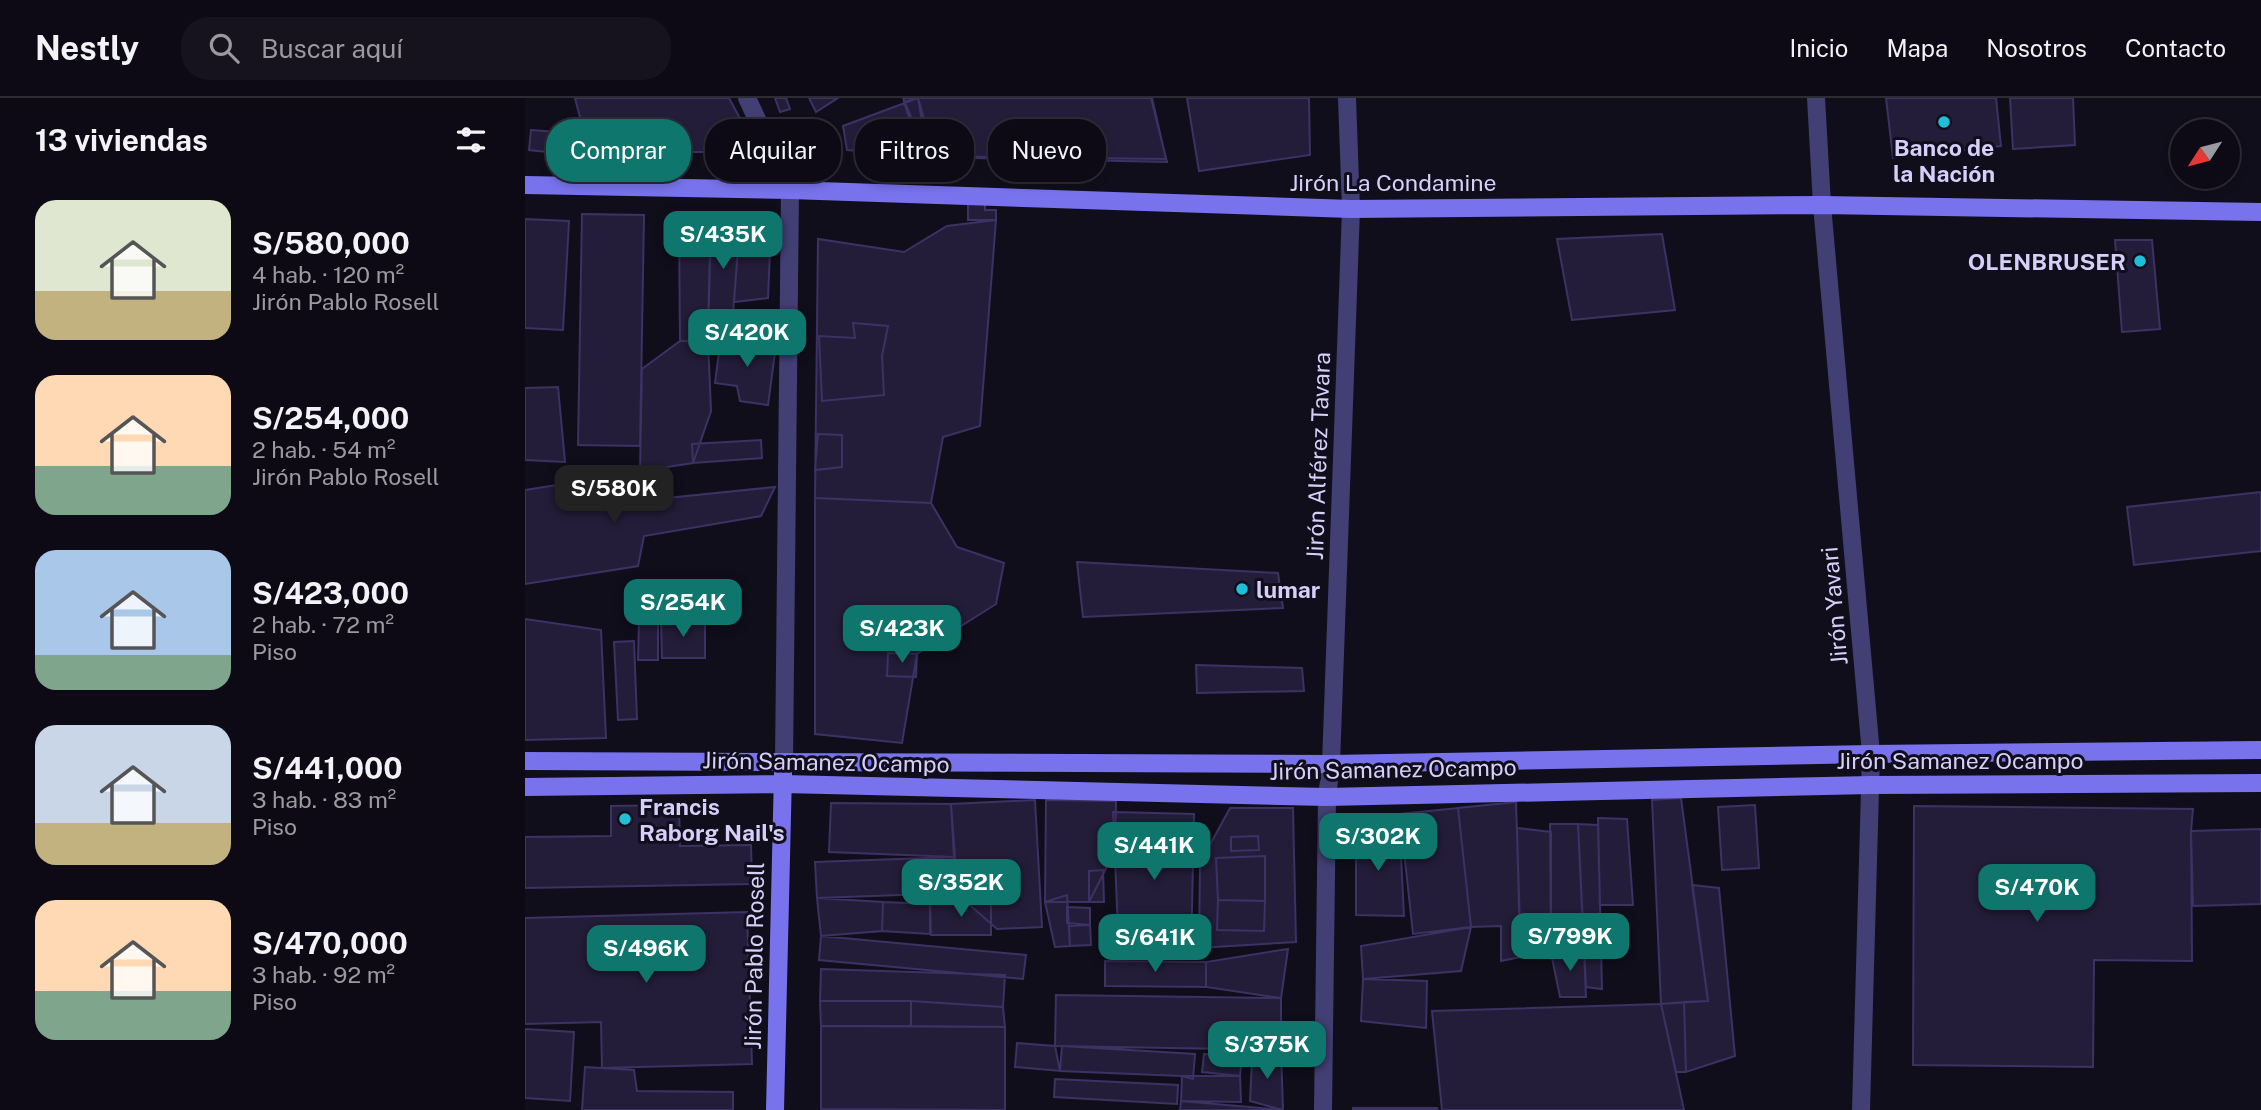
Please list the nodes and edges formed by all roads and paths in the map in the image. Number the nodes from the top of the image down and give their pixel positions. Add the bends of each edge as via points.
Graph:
1 (747, 98) edge
2 (1347, 98) edge
3 (1817, 98) edge
4 (525, 185) edge
5 (790, 190) junction
6 (1822, 205) junction
7 (1351, 209) junction
8 (2261, 212) edge
9 (2261, 750) edge
10 (1871, 754) junction
11 (525, 761) edge
12 (784, 762) junction
13 (1331, 764) junction
14 (2261, 783) edge
15 (783, 784) junction
16 (1871, 785) junction
17 (525, 788) edge
18 (1327, 797) junction
19 (775, 1110) edge
20 (1323, 1110) edge
21 (1861, 1110) edge

1 - 5 street, Jirón Pablo Rosell
2 - 7 street, Jirón Alférez Tavara
3 - 6 street, Jirón Yavari
4 - 5 street, Jirón La Condamine
5 - 7 street, Jirón La Condamine
5 - 12 street, Jirón Pablo Rosell
6 - 7 street, Jirón La Condamine
6 - 8 street, Jirón La Condamine
6 - 10 street, Jirón Yavari
7 - 13 street, Jirón Alférez Tavara
9 - 10 street, Jirón Samanez Ocampo
10 - 13 street, Jirón Samanez Ocampo
10 - 16 street, Jirón Yavari
11 - 12 street, Jirón Samanez Ocampo
12 - 13 street, Jirón Samanez Ocampo
12 - 15 street, Jirón Pablo Rosell
13 - 18 street, Jirón Alférez Tavara
14 - 16 street, Jirón Samanez Ocampo
15 - 17 street, Jirón Samanez Ocampo
15 - 18 street, Jirón Samanez Ocampo
15 - 19 street, Jirón Pablo Rosell
16 - 18 street, Jirón Samanez Ocampo
16 - 21 street, Jirón Yavari
18 - 20 street, Jirón Alférez Tavara

